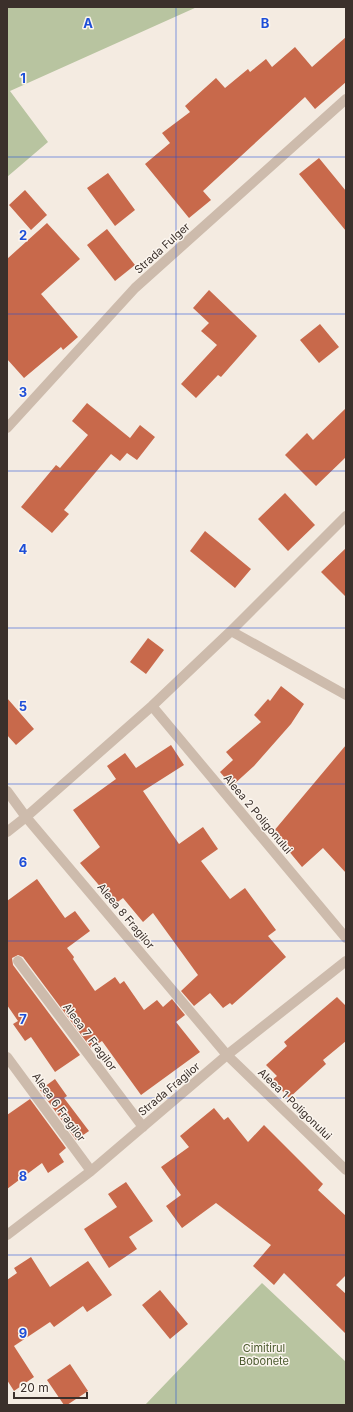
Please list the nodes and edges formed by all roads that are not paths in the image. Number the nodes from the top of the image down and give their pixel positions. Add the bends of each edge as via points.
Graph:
1 (346, 99) edge
2 (7, 428) edge
3 (346, 516) edge
4 (231, 631) junction
5 (346, 695) edge
6 (152, 706) junction
7 (7, 790) edge
8 (26, 817) junction
9 (7, 832) edge
10 (346, 938) edge
11 (18, 961) dead end
12 (346, 961) edge
13 (227, 1055) junction
14 (7, 1057) edge
15 (143, 1127) junction
16 (346, 1170) edge
17 (91, 1171) junction
18 (7, 1235) edge

1 - 2 street, Strada Fulger via 135,288
3 - 4 street
4 - 5 street
4 - 6 street
6 - 8 street
6 - 10 street, Aleea 2 Poligonului
7 - 8 street, Aleea 8 Fragilor
8 - 9 street
8 - 13 street, Aleea 8 Fragilor
11 - 15 street, Aleea 7 Fragilor
12 - 13 street, Strada Fragilor
13 - 15 street, Strada Fragilor
13 - 16 street, Aleea 1 Poligonului
14 - 17 street, Aleea 6 Fragilor
15 - 17 street, Strada Fragilor
17 - 18 street, Strada Fragilor

